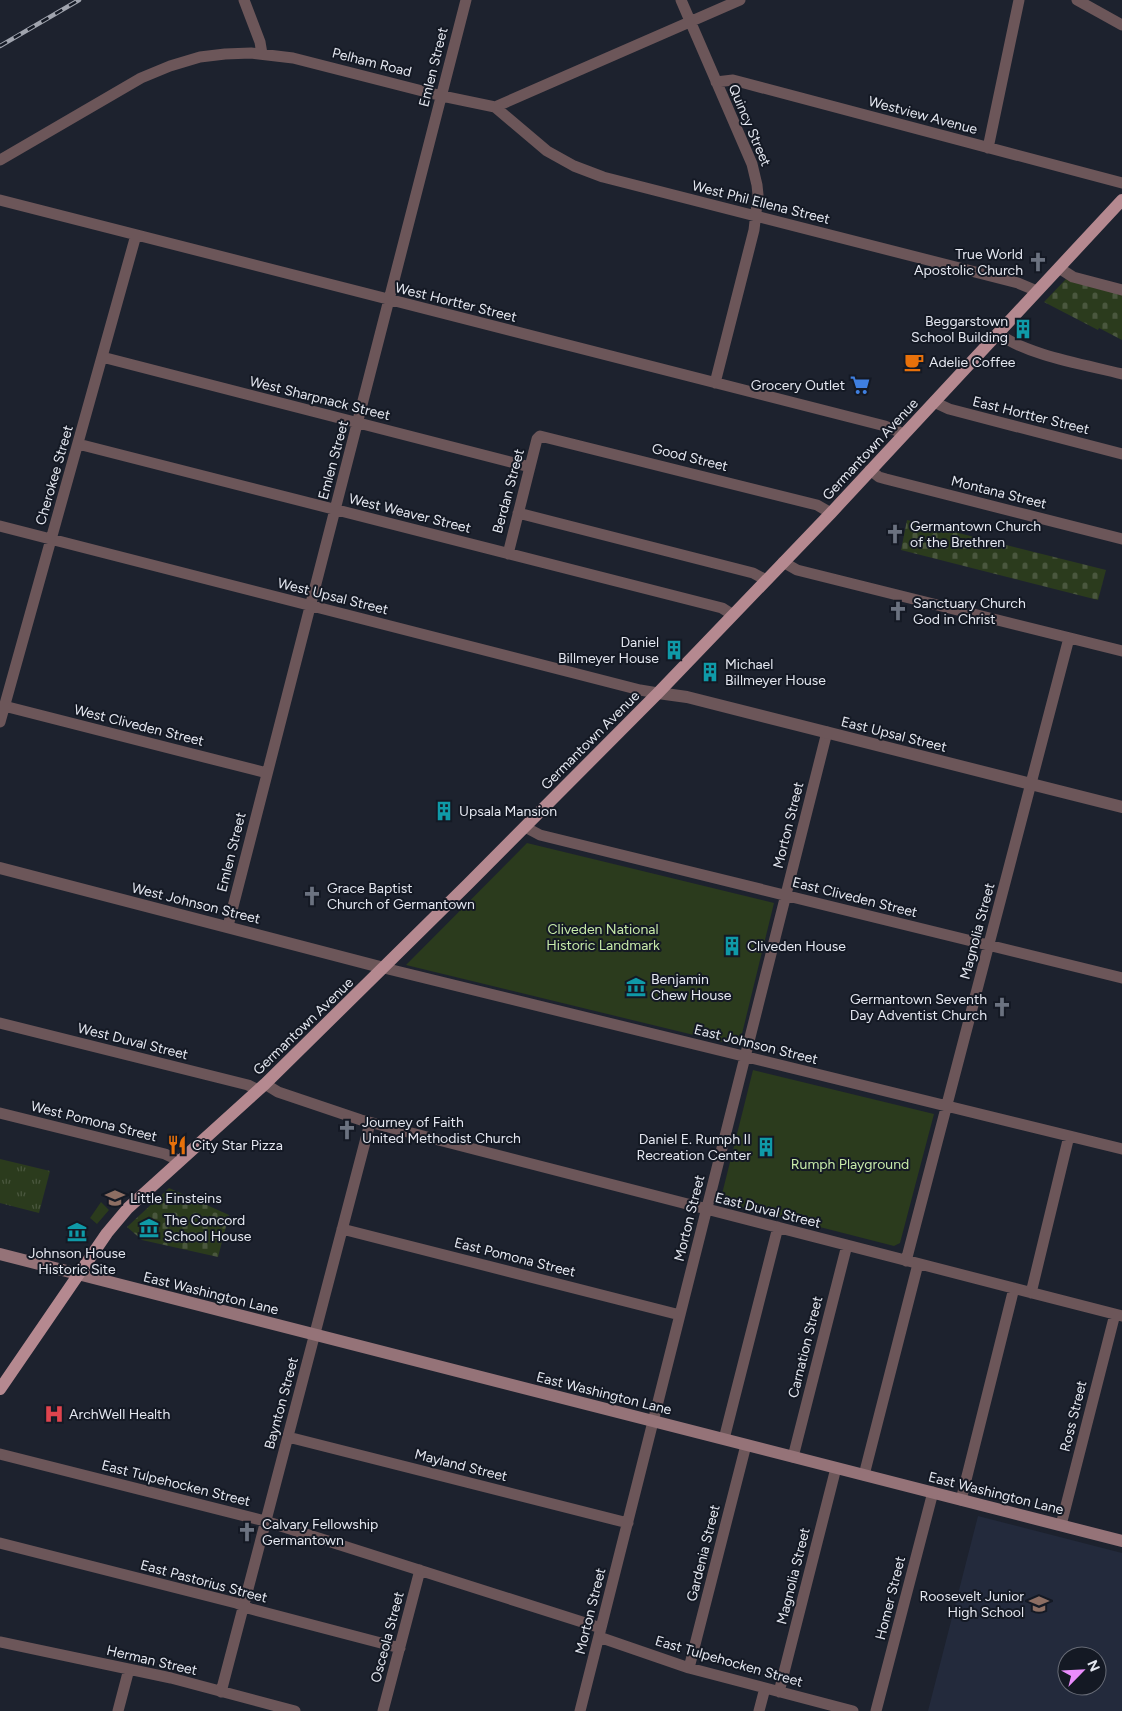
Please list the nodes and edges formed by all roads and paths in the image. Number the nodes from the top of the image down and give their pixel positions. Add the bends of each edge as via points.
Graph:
1 (244, 0) edge
2 (466, 0) edge
3 (680, 0) edge
4 (740, 0) edge
5 (1019, 0) edge
6 (1077, 0) edge
7 (690, 22) junction
8 (1121, 22) edge
9 (262, 54) junction
10 (716, 82) junction
11 (442, 96) junction
12 (495, 107) junction
13 (988, 148) junction
14 (0, 160) edge
15 (1122, 183) edge
16 (0, 200) edge
17 (1122, 200) edge
18 (757, 216) junction
19 (136, 235) junction
20 (1059, 268) junction
21 (1122, 290) edge
22 (1037, 291) junction
23 (389, 300) junction
24 (998, 333) junction
25 (102, 358) junction
26 (1122, 374) edge
27 (715, 383) junction
28 (934, 402) junction
29 (358, 423) junction
30 (904, 434) junction
31 (540, 436) joint
32 (78, 444) junction
33 (1122, 454) edge
34 (530, 467) junction
35 (870, 470) junction
36 (335, 509) junction
37 (830, 513) junction
38 (518, 514) junction
39 (0, 526) edge
40 (51, 539) junction
41 (1122, 539) edge
42 (508, 554) junction
43 (783, 562) junction
44 (766, 580) junction
45 (310, 605) junction
46 (733, 615) junction
47 (1069, 638) junction
48 (1122, 651) edge
49 (658, 693) junction
50 (4, 706) junction
51 (0, 722) edge
52 (827, 732) junction
53 (266, 773) junction
54 (1031, 784) junction
55 (1122, 807) edge
56 (525, 827) junction
57 (0, 868) edge
58 (786, 896) junction
59 (228, 926) junction
60 (989, 945) junction
61 (384, 968) junction
62 (1122, 978) edge
63 (0, 1023) edge
64 (745, 1057) junction
65 (262, 1087) junction
66 (947, 1106) junction
67 (0, 1113) edge
68 (370, 1123) junction
69 (1069, 1136) junction
70 (1122, 1149) edge
71 (180, 1161) junction
72 (706, 1210) junction
73 (778, 1227) junction
74 (342, 1229) junction
75 (847, 1246) junction
76 (0, 1254) edge
77 (906, 1260) junction
78 (918, 1264) junction
79 (78, 1274) junction
80 (1014, 1288) junction
81 (1031, 1293) junction
82 (680, 1315) junction
83 (1118, 1315) edge
84 (314, 1336) junction
85 (0, 1389) edge
86 (653, 1421) junction
87 (288, 1436) junction
88 (724, 1439) junction
89 (746, 1445) junction
90 (0, 1454) edge
91 (793, 1457) junction
92 (836, 1468) junction
93 (864, 1475) junction
94 (933, 1492) junction
95 (961, 1500) junction
96 (265, 1521) junction
97 (628, 1523) junction
98 (1061, 1525) junction
99 (1122, 1541) edge
100 (0, 1543) edge
101 (420, 1570) junction
102 (243, 1606) junction
103 (600, 1633) junction
104 (0, 1642) edge
105 (400, 1648) junction
106 (689, 1668) junction
107 (128, 1669) junction
108 (765, 1688) junction
109 (221, 1692) junction
110 (779, 1692) junction
111 (829, 1708) edge
112 (118, 1711) edge
113 (296, 1711) edge
114 (383, 1711) edge
115 (580, 1711) edge
116 (759, 1711) edge
117 (853, 1711) edge
118 (876, 1711) edge

1 - 9 street
2 - 11 street, Emlen Street
3 - 7 street, Quincy Street
4 - 7 street
5 - 13 street
6 - 8 street
7 - 10 street, Quincy Street
7 - 12 street
9 - 11 street, Pelham Road via 304,60
9 - 14 street, Pelham Road via 225,54 160,70
10 - 13 street, Westview Avenue via 733,80
10 - 18 street, Quincy Street via 755,174
11 - 12 street, Pelham Road
11 - 23 street, Emlen Street
12 - 18 street, West Phil Ellena Street via 547,151 574,166 603,177
13 - 15 street, Westview Avenue
16 - 19 street, West Hortter Street
17 - 20 main road, Germantown Avenue
18 - 22 street, West Phil Ellena Street via 1018,283
18 - 27 street, Quincy Street
19 - 23 street, West Hortter Street
19 - 25 street, Cherokee Street
20 - 21 street via 1073,277
20 - 22 main road, Germantown Avenue
22 - 24 main road, Germantown Avenue
23 - 27 street, West Hortter Street
23 - 29 street, Emlen Street
24 - 26 street via 1030,350
24 - 28 main road, Germantown Avenue
25 - 29 street, West Sharpnack Street
25 - 32 street, Cherokee Street
27 - 30 street, West Hortter Street via 885,426
28 - 30 main road, Germantown Avenue
28 - 33 street, East Hortter Street via 949,409
29 - 34 street, West Sharpnack Street
29 - 36 street, Emlen Street
30 - 35 main road, Germantown Avenue
31 - 34 street, Berdan Street
31 - 37 street, Good Street via 817,505
32 - 36 street, West Weaver Street
32 - 40 street, Cherokee Street
34 - 38 street, Berdan Street
35 - 37 main road, Germantown Avenue
35 - 41 street, Montana Street via 886,479
36 - 42 street, West Weaver Street
36 - 45 street, Emlen Street
37 - 43 main road, Germantown Avenue
38 - 42 street, Berdan Street
38 - 44 street via 753,573
39 - 40 street, West Upsal Street
40 - 45 street, West Upsal Street
40 - 50 street, Cherokee Street
42 - 46 street, West Weaver Street via 722,608
43 - 44 main road, Germantown Avenue
43 - 47 street via 797,570
44 - 46 main road, Germantown Avenue
45 - 49 street, West Upsal Street
45 - 53 street, Emlen Street
46 - 49 main road, Germantown Avenue
47 - 48 street
47 - 54 street, Magnolia Street
49 - 52 street, East Upsal Street via 687,697
49 - 56 main road, Germantown Avenue
50 - 51 street, Cherokee Street
50 - 53 street, West Cliveden Street
52 - 54 street, East Upsal Street
52 - 58 street, Morton Street
53 - 59 street, Emlen Street
54 - 55 street, East Upsal Street
54 - 60 street, Magnolia Street
56 - 58 street, East Cliveden Street via 540,835
56 - 61 main road, Germantown Avenue
57 - 59 street, West Johnson Street
58 - 60 street, East Cliveden Street
58 - 64 street, Morton Street
59 - 61 street, West Johnson Street
60 - 62 street, East Cliveden Street
60 - 66 street, Magnolia Street
61 - 64 street, East Johnson Street
61 - 65 main road, Germantown Avenue
63 - 65 street, West Duval Street
64 - 66 street, East Johnson Street
64 - 72 street, Morton Street
65 - 68 street, East Duval Street
65 - 71 main road, Germantown Avenue
66 - 69 street, East Johnson Street
66 - 77 street, Magnolia Street
67 - 71 street, West Pomona Street via 164,1154
68 - 72 street, East Duval Street
68 - 74 street, Baynton Street
69 - 70 street, East Johnson Street
69 - 81 street
71 - 79 main road, Germantown Avenue via 121,1215
72 - 73 street, East Duval Street
72 - 82 street, Morton Street
73 - 75 street, East Duval Street
73 - 88 street
74 - 82 street, East Pomona Street
74 - 84 street, Baynton Street
75 - 77 street, East Duval Street
75 - 91 street, Carnation Street
76 - 79 main road, East Washington Lane
77 - 78 street, East Duval Street
78 - 80 street, East Duval Street
78 - 93 street
79 - 84 main road, East Washington Lane
79 - 85 main road, Germantown Avenue
80 - 81 street, East Duval Street
80 - 95 street
81 - 83 street, East Duval Street
82 - 86 street, Morton Street
83 - 98 street, Ross Street
84 - 86 main road, East Washington Lane
84 - 87 street, Baynton Street
86 - 88 main road, East Washington Lane
86 - 97 street, Morton Street
87 - 96 street, Baynton Street
87 - 97 street, Mayland Street
88 - 89 main road, East Washington Lane
89 - 91 main road, East Washington Lane
89 - 106 street, Gardenia Street
90 - 96 street, East Tulpehocken Street
91 - 92 main road, East Washington Lane
92 - 93 main road, East Washington Lane
92 - 110 street, Magnolia Street
93 - 94 main road, East Washington Lane
94 - 95 main road, East Washington Lane
94 - 118 street, Homer Street
95 - 98 main road, East Washington Lane
96 - 101 street, East Tulpehocken Street
96 - 102 street, Baynton Street
97 - 103 street, Morton Street
98 - 99 main road, East Washington Lane
100 - 102 street, East Pastorius Street
101 - 103 street, East Tulpehocken Street
101 - 105 street, Osceola Street
102 - 105 street, East Pastorius Street
102 - 109 street, Baynton Street
103 - 106 street, East Tulpehocken Street
103 - 115 street, Morton Street
104 - 107 street, Herman Street
105 - 114 street, Osceola Street
106 - 108 street, East Tulpehocken Street
107 - 109 street, Herman Street
107 - 112 street
108 - 110 street, East Tulpehocken Street
108 - 116 street
109 - 113 street, Herman Street
110 - 111 street, East Tulpehocken Street
111 - 117 street, East Tulpehocken Street

